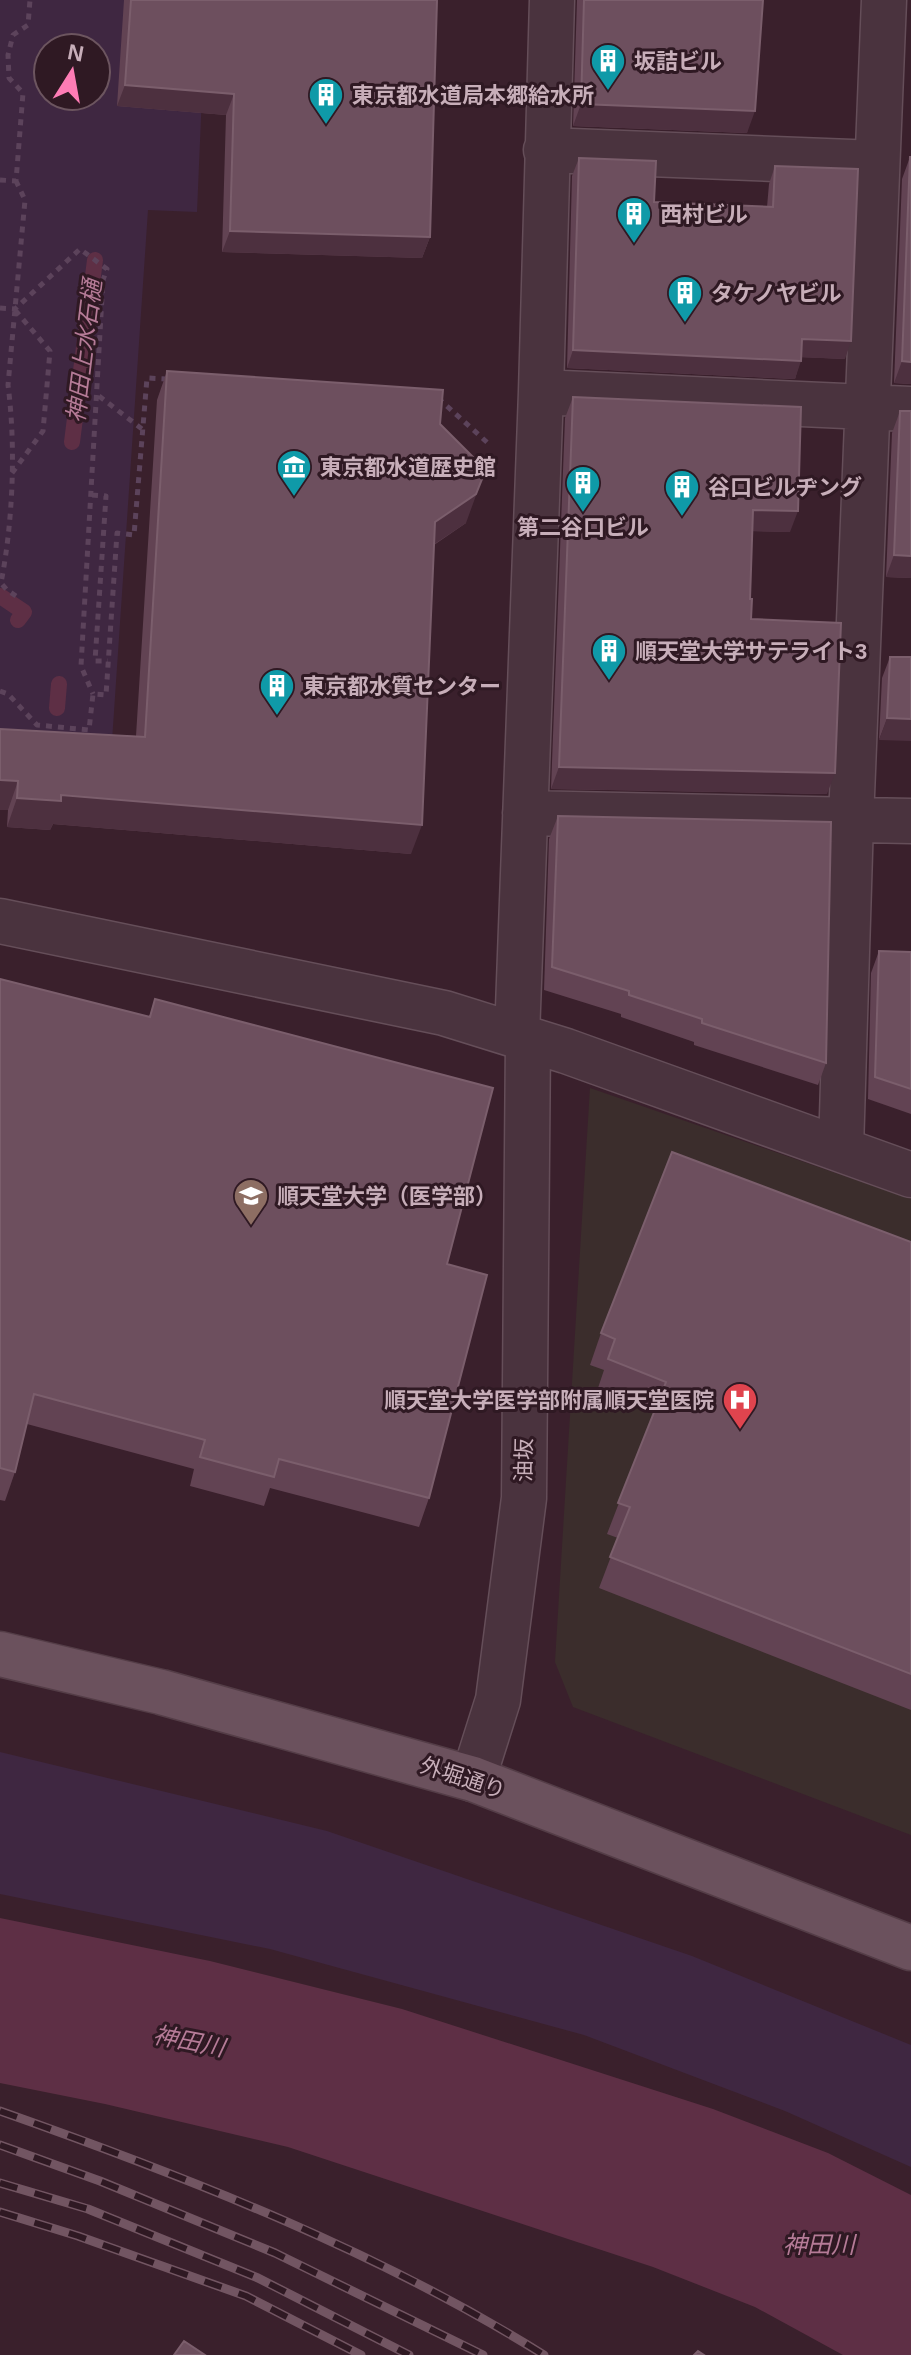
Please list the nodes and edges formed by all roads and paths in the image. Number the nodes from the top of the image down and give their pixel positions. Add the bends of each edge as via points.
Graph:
1 (30, 0) edge
2 (552, 0) edge
3 (884, 0) edge
4 (0, 55) edge
5 (8, 55) junction
6 (546, 150) junction
7 (877, 163) junction
8 (0, 180) edge
9 (16, 181) junction
10 (0, 308) edge
11 (15, 309) junction
12 (176, 380) edge
13 (0, 384) edge
14 (8, 385) junction
15 (541, 392) junction
16 (98, 395) junction
17 (437, 397) edge
18 (867, 407) junction
19 (911, 409) edge
20 (142, 429) junction
21 (496, 451) dead end
22 (11, 474) junction
23 (92, 495) junction
24 (2, 567) edge
25 (16, 596) dead end
26 (108, 661) junction
27 (0, 691) edge
28 (93, 694) junction
29 (525, 813) junction
30 (851, 820) junction
31 (911, 821) edge
32 (0, 921) edge
33 (522, 1037) junction
34 (841, 1149) junction
35 (911, 1175) edge
36 (0, 1654) edge
37 (473, 1779) junction
38 (911, 1948) edge

1 - 5 path via 28,25 13,35
2 - 6 street, 油坂
3 - 7 street
4 - 5 path
5 - 9 path via 9,78 23,93
6 - 7 street
6 - 15 street, 油坂
7 - 18 street
8 - 9 path
9 - 11 path via 25,200
10 - 11 path
11 - 14 path
11 - 16 path via 80,249 107,269
11 - 22 path via 50,351 43,431
12 - 20 path via 147,378
13 - 14 path
14 - 22 path
15 - 18 street
15 - 29 street, 油坂
16 - 20 path
16 - 23 path
17 - 21 path
18 - 19 street
18 - 30 street
20 - 26 path via 134,535 117,533
22 - 24 path
23 - 26 path via 106,496 95,661
23 - 28 path via 81,666
24 - 25 path via 1,583
26 - 28 path via 106,695
27 - 28 path via 37,725 89,730
29 - 30 street
29 - 33 street, 油坂
30 - 31 street
30 - 34 street
32 - 33 street via 444,1013
33 - 34 street
33 - 37 street, 油坂 via 524,1498 498,1700
34 - 35 street
36 - 37 main road, 外堀通り via 161,1692
37 - 38 main road, 外堀通り

